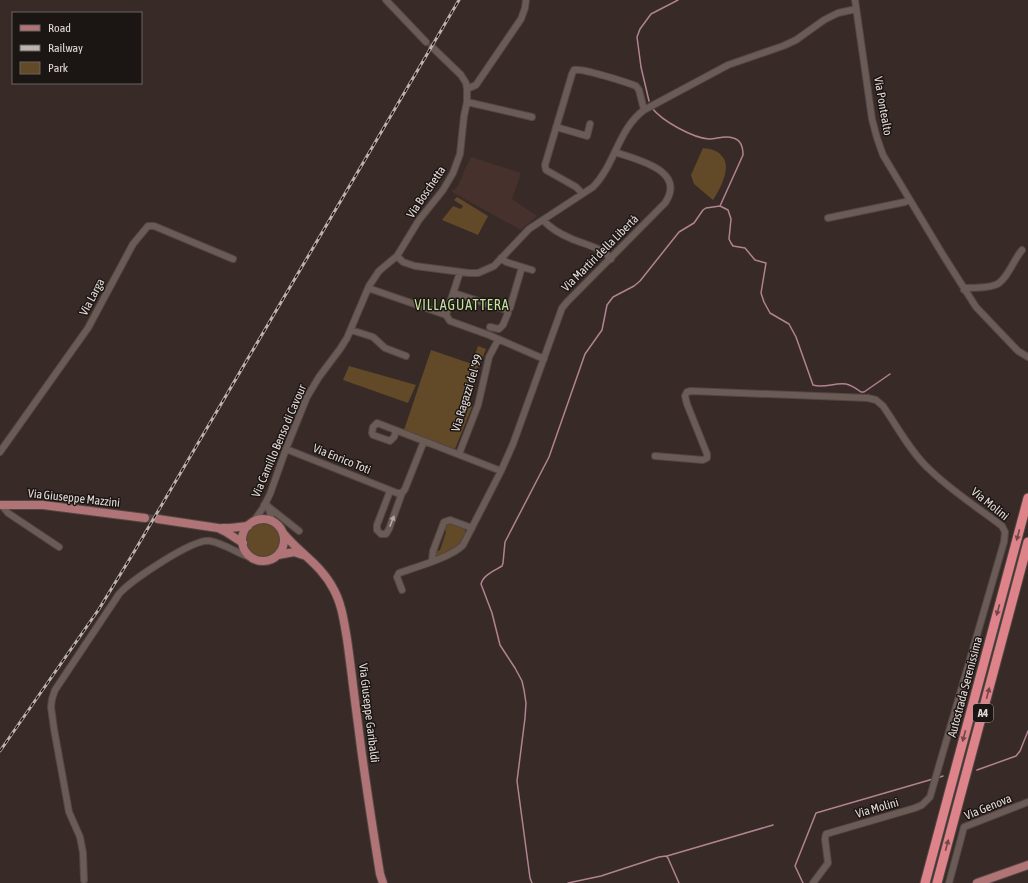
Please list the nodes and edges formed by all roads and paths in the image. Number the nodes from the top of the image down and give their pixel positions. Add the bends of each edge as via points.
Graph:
1 (386, 0) edge
2 (526, 0) edge
3 (855, 0) edge
4 (856, 9) junction
5 (426, 42) dead end
6 (432, 47) dead end
7 (468, 89) junction
8 (467, 102) junction
9 (644, 110) junction
10 (532, 117) dead end
11 (590, 124) dead end
12 (556, 127) junction
13 (615, 152) junction
14 (582, 193) junction
15 (909, 200) junction
16 (828, 218) dead end
17 (543, 220) junction
18 (1022, 250) dead end
19 (397, 256) junction
20 (501, 258) junction
21 (233, 259) dead end
22 (611, 259) junction
23 (522, 267) junction
24 (532, 270) dead end
25 (460, 272) junction
26 (368, 288) junction
27 (964, 290) junction
28 (454, 293) junction
29 (506, 310) junction
30 (446, 315) junction
31 (490, 327) dead end
32 (351, 330) junction
33 (498, 340) junction
34 (406, 356) dead end
35 (1028, 357) edge
36 (544, 359) junction
37 (396, 430) dead end
38 (424, 441) junction
39 (286, 449) junction
40 (0, 452) edge
41 (459, 454) junction
42 (655, 456) dead end
43 (501, 471) junction
44 (390, 491) junction
45 (402, 493) junction
46 (1028, 498) edge
47 (2, 505) edge
48 (266, 506) junction
49 (145, 518) tunnel mouth
50 (158, 519) tunnel mouth
51 (272, 520) junction
52 (250, 524) junction
53 (218, 528) junction
54 (472, 528) junction
55 (298, 531) dead end
56 (283, 533) junction
57 (232, 535) junction
58 (1028, 542) edge
59 (243, 543) junction
60 (59, 547) dead end
61 (227, 547) junction
62 (278, 555) junction
63 (308, 557) junction
64 (256, 559) junction
65 (432, 561) junction
66 (402, 590) dead end
67 (1028, 802) edge
68 (1028, 865) edge
69 (84, 880) dead end
70 (383, 883) edge
71 (813, 883) edge
72 (925, 883) edge
73 (937, 883) edge
74 (949, 883) edge
75 (977, 883) edge

1 - 5 street
2 - 7 street via 521,19 476,85
3 - 4 street, Via Pontealto
4 - 9 street via 838,13 796,40 728,66
4 - 15 street, Via Pontealto via 877,138 883,155
6 - 7 street via 461,75
7 - 8 street, Via Boschetta
8 - 10 street
8 - 19 street, Via Boschetta via 460,154 453,173
9 - 12 street via 636,86 574,70
9 - 13 street via 636,116
11 - 12 street via 587,136
12 - 14 street via 545,165 546,170
13 - 14 street via 600,180
13 - 22 street, Via Martiri della Libertà via 646,163 664,173 670,187 665,203
14 - 17 street
15 - 16 street
15 - 27 street, Via Pontealto
17 - 20 street via 529,229
17 - 22 street via 552,229 605,253
18 - 27 street via 1000,283
19 - 25 street via 403,262 414,266
19 - 26 street, Via Camillo Benso di Cavour via 379,271
20 - 23 street
20 - 25 street via 494,266 478,273
21 - 40 street, Via Larga via 154,226 148,226 133,244 88,328
22 - 36 street, Via Martiri della Libertà via 562,308
23 - 24 street
23 - 29 street via 510,308
25 - 28 street
26 - 30 street
26 - 32 street, Via Camillo Benso di Cavour
27 - 35 street, Via Pontealto via 976,307 1018,351
28 - 29 street
28 - 30 street
29 - 31 street via 508,313 503,325 499,328
30 - 33 street via 450,322
32 - 34 street via 373,337 385,348
32 - 39 street, Via Camillo Benso di Cavour via 307,398
33 - 36 street
33 - 41 street, Via Ragazzi del '99 via 489,357 478,405
36 - 43 street, Via Martiri della Libertà
37 - 38 street
38 - 41 street
38 - 45 street
39 - 44 street, Via Enrico Toti
39 - 48 street, Via Camillo Benso di Cavour
41 - 43 street
42 - 71 street, Via Molini via 703,460 707,458 687,404 687,392 868,398 883,406 927,467 1002,526 1005,532 930,797 922,805 826,834 828,862
43 - 54 street, Via Martiri della Libertà
44 - 45 street, Via Enrico Toti
44 -> 45 street via 377,525 377,530 381,534 386,534 389,529
46 -> 72 highway, Autostrada Serenissima / A4
47 - 49 main road, Via Giuseppe Mazzini via 55,506
47 - 60 street via 8,513
48 - 51 street
48 - 52 street, Via Camillo Benso di Cavour
48 - 55 street
50 - 53 main road
51 - 52 main road via 259,519
51 - 56 main road
52 - 53 main road
52 - 59 main road via 244,531
53 - 57 main road
54 - 65 street, Via Martiri della Libertà via 458,550
54 - 65 street via 450,520 444,522
56 - 62 main road via 284,545
56 - 63 main road, Via Giuseppe Garibaldi
57 - 59 main road
57 - 61 street via 233,543
73 -> 58 highway, Autostrada Serenissima / A4
59 - 61 street
59 - 64 main road via 247,553
61 - 64 street
61 - 69 street via 209,541 200,542 163,561 125,587 54,694 51,707 54,729 69,812 80,837
62 - 63 main road via 294,552
62 - 64 main road via 267,560
63 - 70 main road, Via Giuseppe Garibaldi via 326,577 342,609
65 - 66 street, Via Martiri della Libertà via 399,573 397,577
67 - 74 street, Via Genova via 964,827
68 - 75 main road

